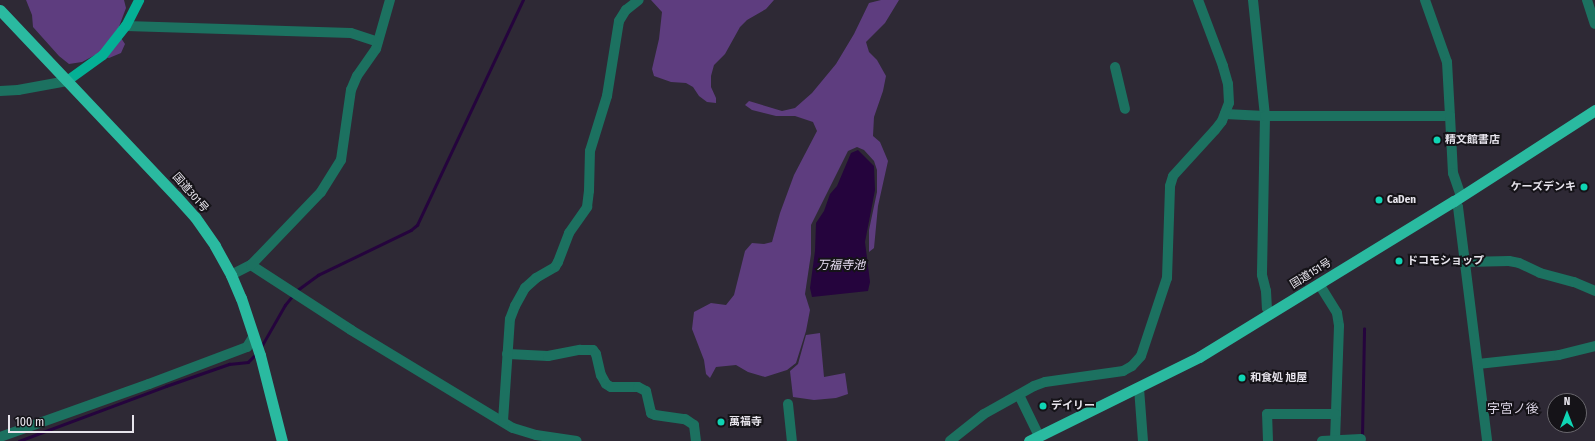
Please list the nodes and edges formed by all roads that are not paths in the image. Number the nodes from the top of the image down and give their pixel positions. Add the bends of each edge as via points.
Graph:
1 (139, 0) edge
2 (390, 0) edge
3 (640, 0) edge
4 (1198, 0) edge
5 (1254, 0) edge
6 (1425, 0) edge
7 (1587, 0) edge
8 (0, 10) edge
9 (1595, 24) edge
10 (126, 26) junction
11 (378, 42) junction
12 (1115, 67) dead end
13 (67, 81) junction
14 (0, 91) edge
15 (1125, 109) dead end
16 (1595, 110) edge
17 (1226, 114) junction
18 (1265, 116) junction
19 (1450, 116) junction
20 (1458, 198) junction
21 (1465, 262) junction
22 (251, 265) junction
23 (231, 275) junction
24 (1319, 284) junction
25 (1595, 291) edge
26 (1271, 314) junction
27 (255, 340) junction
28 (1595, 346) edge
29 (507, 354) junction
30 (1478, 364) junction
31 (1139, 388) junction
32 (1019, 395) junction
33 (788, 404) dead end
34 (1336, 414) junction
35 (503, 422) junction
36 (0, 437) edge
37 (1034, 438) edge
38 (1361, 439) dead end
39 (1336, 440) edge
40 (282, 441) edge
41 (577, 441) edge
42 (696, 441) edge
43 (792, 441) edge
44 (950, 441) edge
45 (1143, 441) edge
46 (1268, 441) edge
47 (1322, 441) edge
48 (1487, 441) edge

1 - 10 main road
2 - 11 street
3 - 29 street via 626,10 619,21 607,96 590,152 587,207 569,233 555,267 536,278 520,296 510,319
4 - 17 street via 1228,84 1230,96
5 - 18 street
6 - 19 street via 1447,62
7 - 9 street
8 - 13 highway, 国道301号
10 - 11 street via 350,32
10 - 13 main road via 103,55
11 - 22 street via 351,90 340,160 321,192
12 - 15 street
13 - 14 street
13 - 23 highway, 国道301号 via 195,217
16 - 20 highway, 国道151号
17 - 18 street
17 - 32 street via 1215,130 1172,176 1167,278 1140,356 1132,366 1123,371 1045,382
18 - 19 street
18 - 26 street via 1262,275 1267,308
19 - 20 street via 1453,173
20 - 21 street
20 - 24 highway, 国道151号
21 - 25 street via 1520,263 1540,273 1574,282
21 - 30 street
22 - 23 street
22 - 35 street via 351,330
23 - 27 highway, 国道301号
24 - 26 highway, 国道151号
24 - 34 street via 1337,313 1339,326
26 - 31 highway, 国道151号 via 1199,357
27 - 36 street via 247,347
27 - 40 highway, 国道301号
28 - 30 street via 1559,355
29 - 35 street
29 - 42 street via 548,356 593,350 606,384 611,387 638,387 646,391 651,413 685,418 694,425
30 - 48 street
31 - 37 highway, 国道151号
31 - 45 street
32 - 37 street
32 - 44 street via 984,414
33 - 43 street
34 - 39 street
34 - 46 street via 1267,414
35 - 41 street via 536,435
38 - 39 street
39 - 47 street

